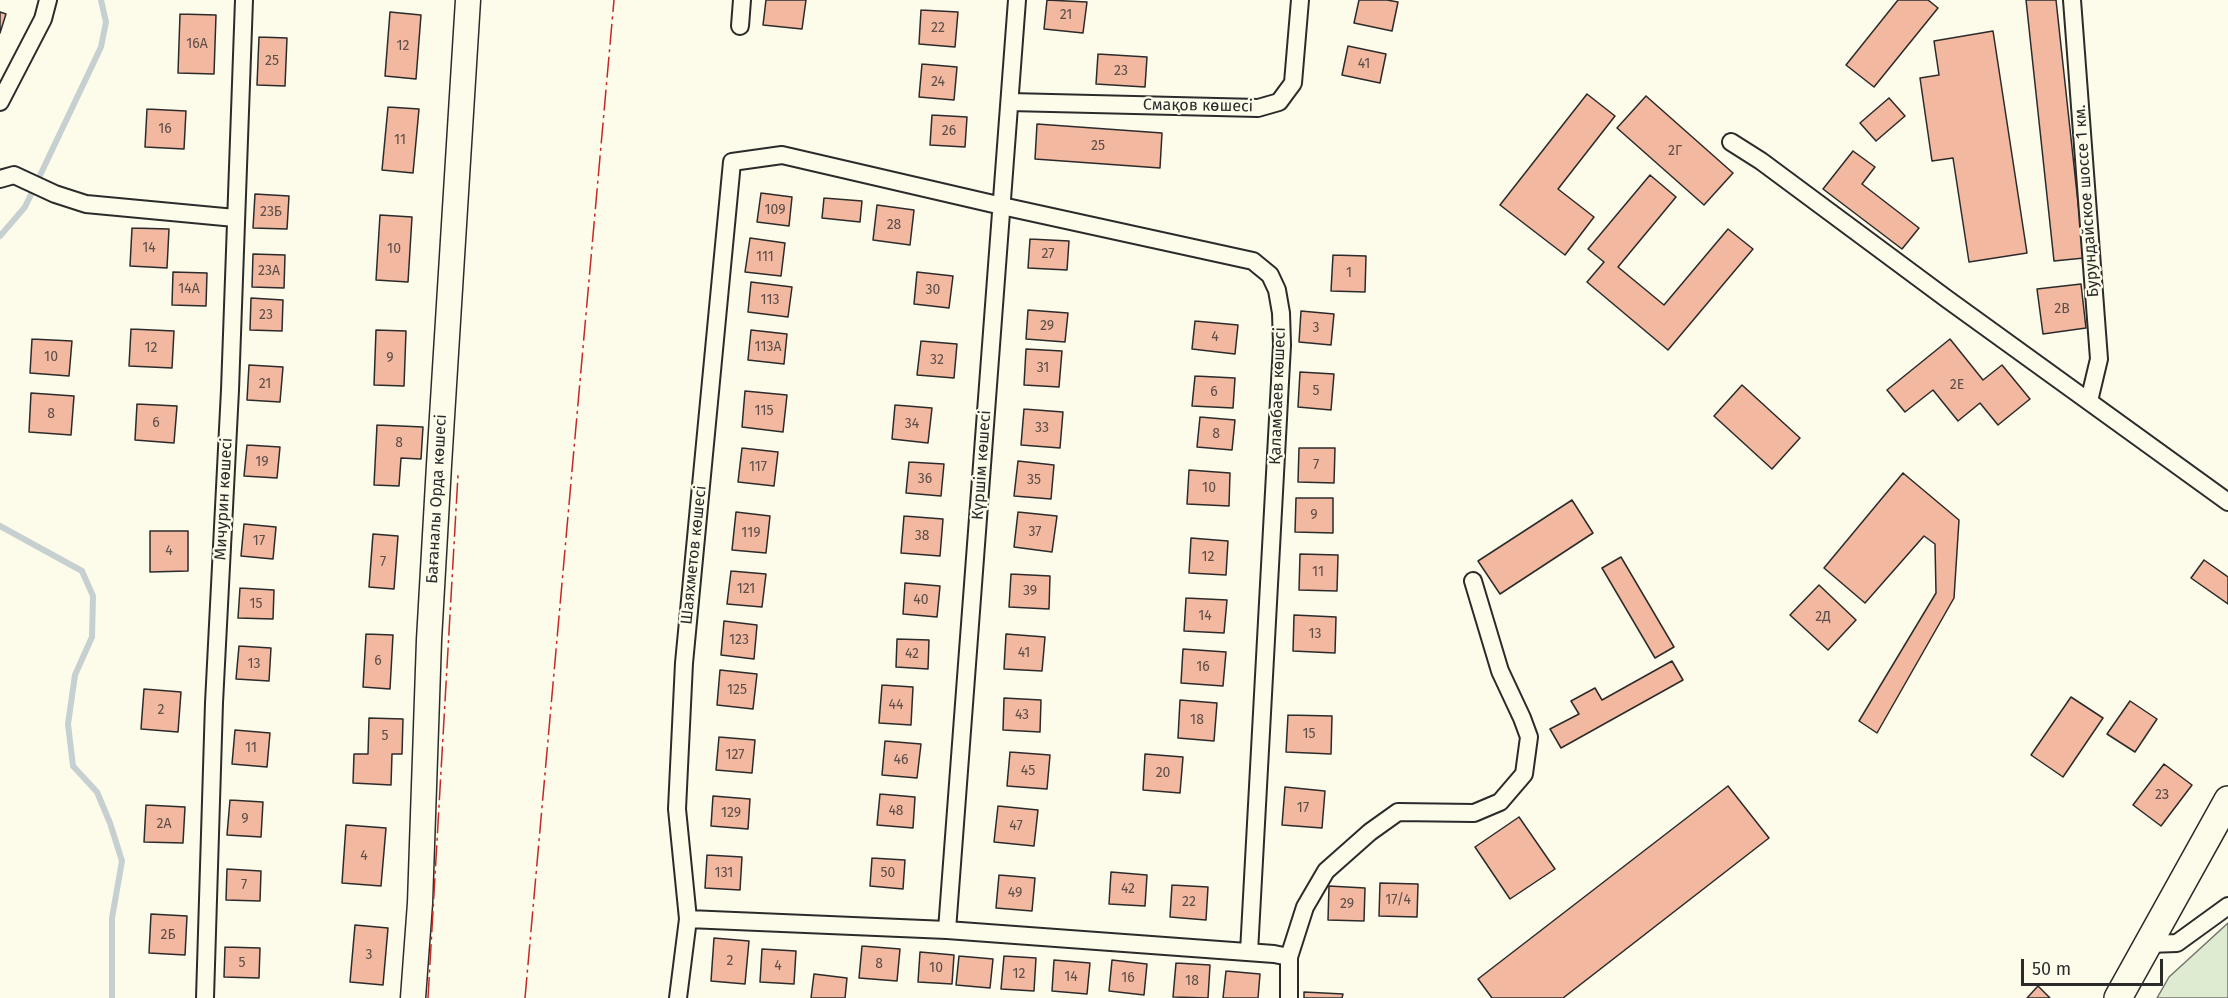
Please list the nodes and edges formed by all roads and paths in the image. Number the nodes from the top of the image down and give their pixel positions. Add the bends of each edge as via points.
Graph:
1 (48, 0) edge
2 (244, 0) edge
3 (468, 0) edge
4 (742, 0) edge
5 (1017, 0) edge
6 (1300, 0) edge
7 (2072, 0) edge
8 (740, 26) dead end
9 (0, 102) edge
10 (1010, 102) junction
11 (1731, 141) dead end
12 (782, 155) joint
13 (7, 177) edge
14 (1002, 206) junction
15 (235, 218) junction
16 (2089, 401) junction
17 (2228, 502) edge
18 (1473, 581) dead end
19 (2228, 800) edge
20 (2228, 906) edge
21 (688, 918) junction
22 (947, 930) junction
23 (2148, 944) junction
24 (1249, 952) junction
25 (1289, 957) junction
26 (205, 998) edge
27 (413, 998) edge
28 (678, 998) edge
29 (1289, 998) edge
30 (2118, 998) edge

1 - 9 street via 43,19
2 - 15 street, Мичурин көшесі
3 - 27 street, Бағаналы Орда көшесі via 429,639
4 - 8 street
5 - 10 street, Күршім көшесі
6 - 10 street, Смақов көшесі via 1293,83 1279,102 1258,108
7 - 16 street, Бурундайское шоссе 1 км. via 2099,359
10 - 14 street, Күршім көшесі
11 - 16 street
12 - 14 street, Қаламбаев көшесі
12 - 21 street, Шаяхметов көшесі via 732,162 684,663 677,809
13 - 15 street via 86,204
14 - 22 street, Күршім көшесі
14 - 24 street, Қаламбаев көшесі via 1254,261 1270,275 1277,290 1282,345
15 - 26 street, Мичурин көшесі
16 - 17 street
18 - 25 street via 1500,671 1529,737 1524,774 1500,802 1474,813 1398,812 1370,832 1326,871 1305,907
19 - 23 main road
20 - 23 street via 2178,943
21 - 22 street
21 - 28 street, Шаяхметов көшесі
22 - 24 street
23 - 30 main road
24 - 25 street
25 - 29 street

